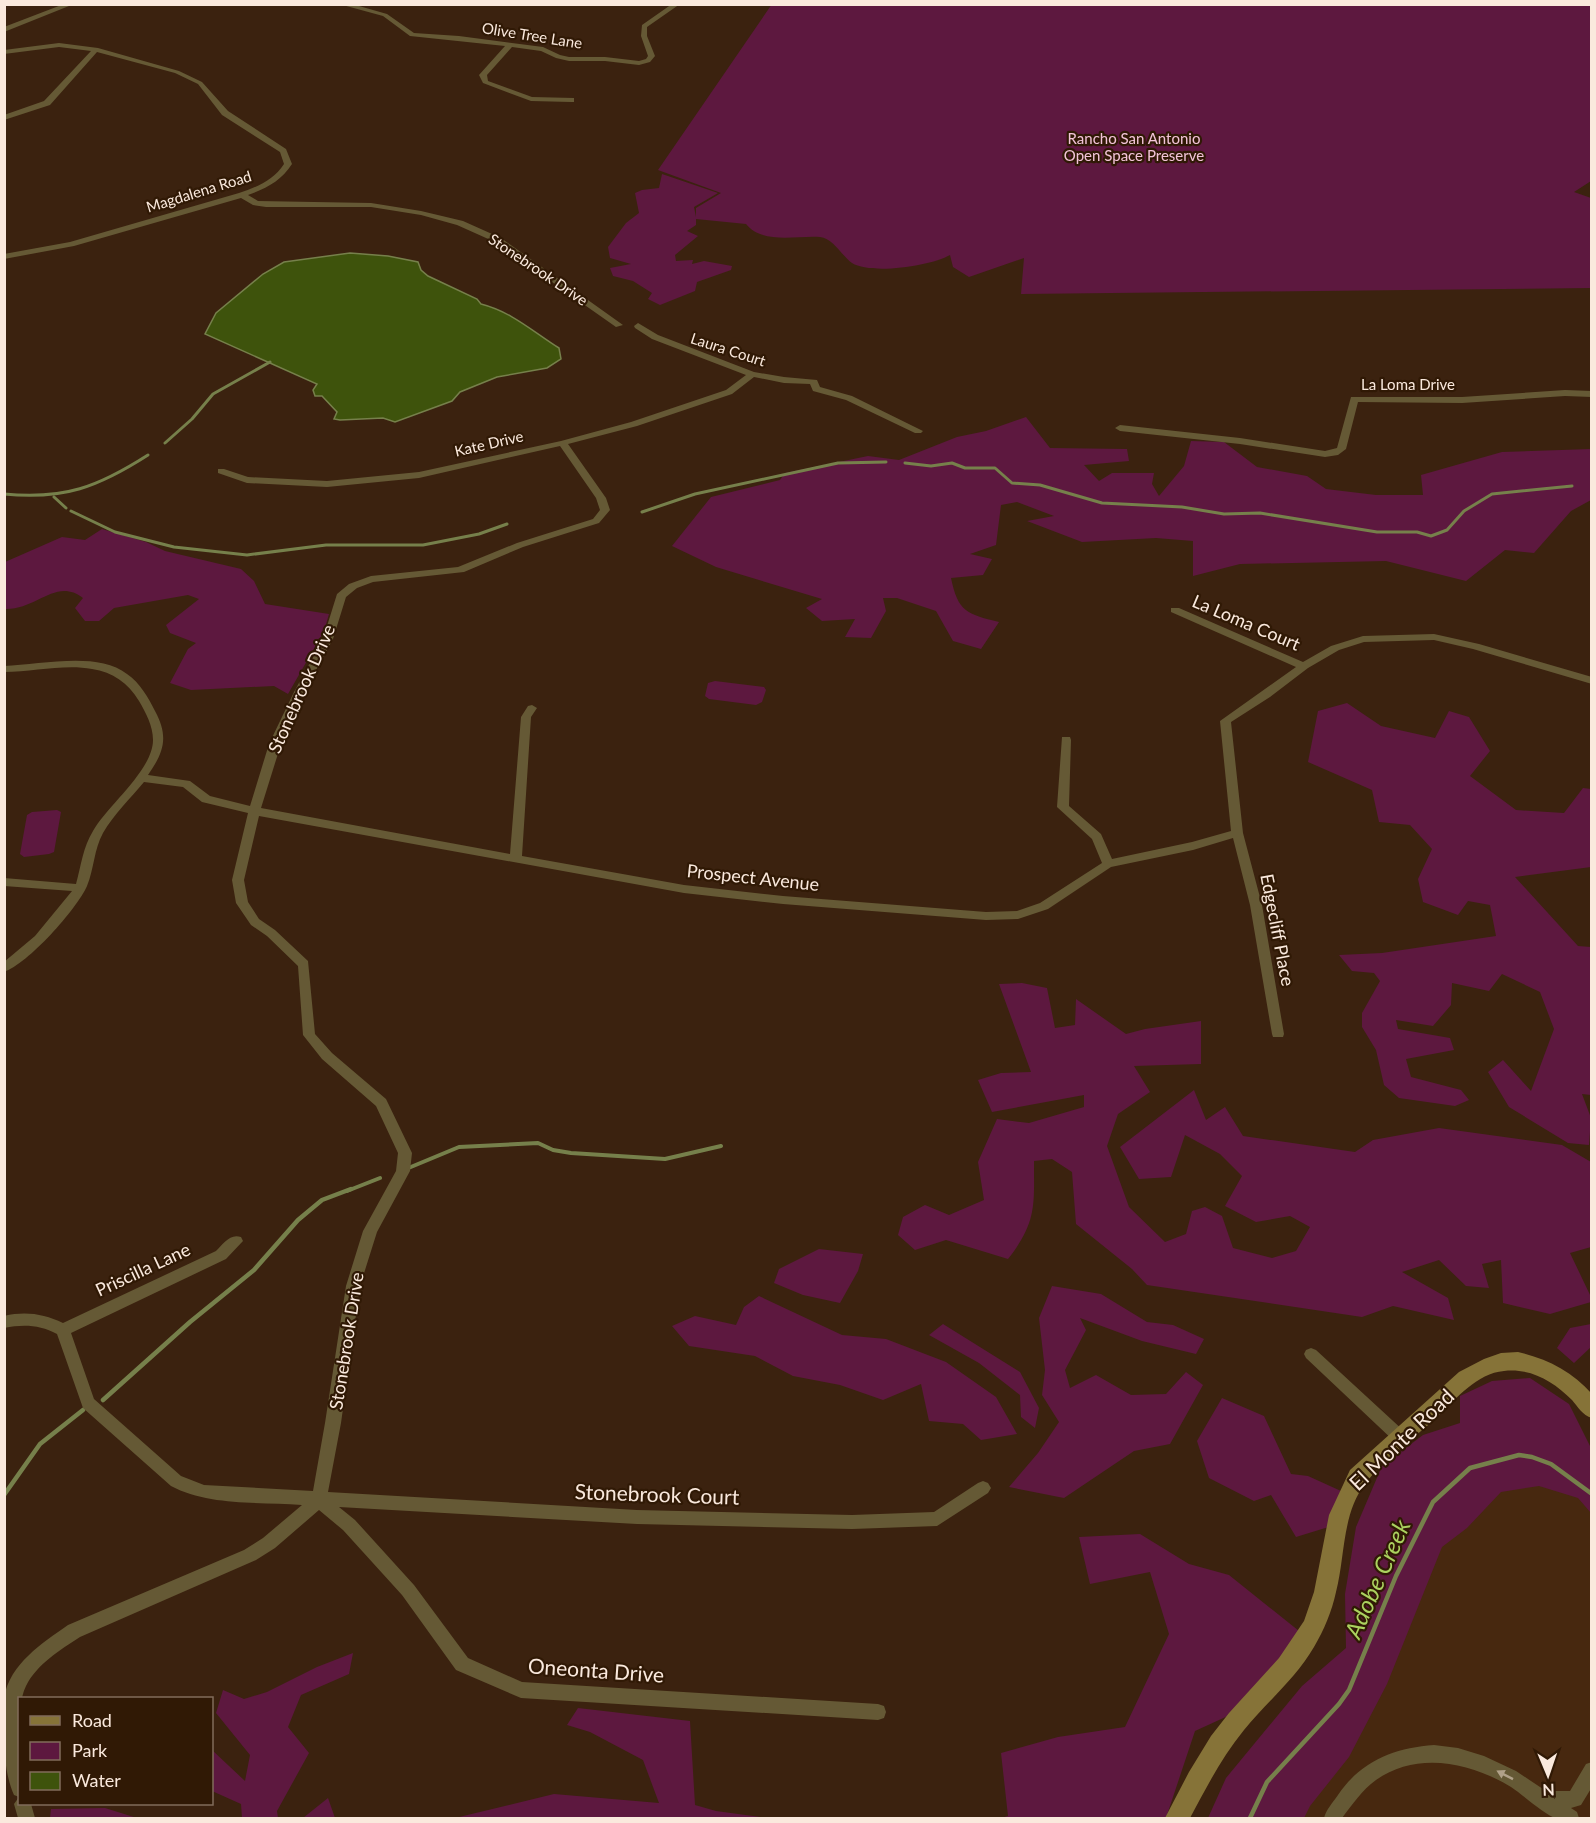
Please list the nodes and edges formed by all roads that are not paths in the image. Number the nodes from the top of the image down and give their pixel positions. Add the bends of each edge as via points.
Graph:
1 (71, 4) edge
2 (342, 4) edge
3 (677, 4) edge
4 (383, 6) dead end
5 (371, 10) junction
6 (4, 30) edge
7 (510, 45) junction
8 (96, 49) junction
9 (4, 52) edge
10 (571, 100) dead end
11 (4, 118) edge
12 (242, 195) junction
13 (4, 257) edge
14 (619, 325) dead end
15 (638, 326) dead end
16 (752, 374) junction
17 (1377, 392) dead end
18 (1592, 394) edge
19 (1392, 399) junction
20 (1120, 428) dead end
21 (918, 431) dead end
22 (562, 443) junction
23 (221, 471) dead end
24 (1175, 610) dead end
25 (1304, 666) junction
26 (4, 669) edge
27 (1592, 681) edge
28 (532, 708) dead end
29 (1066, 740) dead end
30 (142, 778) junction
31 (254, 811) junction
32 (1237, 833) junction
33 (516, 858) junction
34 (1108, 864) junction
35 (4, 882) edge
36 (80, 888) junction
37 (4, 968) edge
38 (1278, 1034) dead end
39 (236, 1241) dead end
40 (4, 1322) edge
41 (63, 1329) junction
42 (1311, 1354) dead end
43 (1592, 1409) edge
44 (1400, 1437) junction
45 (983, 1488) dead end
46 (319, 1500) junction
47 (878, 1712) dead end
48 (1592, 1770) edge
49 (18, 1780) edge
50 (1532, 1791) junction
51 (1177, 1818) edge
52 (1332, 1818) edge
53 (1571, 1818) edge

1 - 6 street
2 - 5 street, Olive Tree Lane
3 - 7 street, Olive Tree Lane via 644,26 652,56 646,62 569,59 543,49
4 - 5 street
5 - 7 street, Olive Tree Lane via 385,15 412,35
7 - 10 street via 483,75 485,82 531,99
8 - 9 street, Magdalena Road via 59,45
8 - 11 street via 47,103
8 - 12 street, Magdalena Road via 200,83 225,112 282,151 288,164 283,173 269,184
12 - 13 street, Magdalena Road via 71,244
12 - 14 street, Stonebrook Drive via 266,205 371,205 460,223 498,240
15 - 16 street, Laura Court via 655,338
16 - 21 street, Laura Court via 814,382 816,389 849,398
16 - 22 street, Kate Drive via 729,392
17 - 19 street
18 - 19 street, La Loma Drive
19 - 20 street, La Loma Drive via 1354,399 1341,449 1335,453
22 - 23 street, Kate Drive via 419,475 327,484 246,480
22 - 31 street, Stonebrook Drive via 601,498 605,510 597,521 520,545 460,570 371,579 341,596 328,639 275,744
24 - 25 street, La Loma Court
25 - 27 street via 1335,648 1364,639 1434,637
25 - 32 street via 1225,721
26 - 30 street via 91,665 113,669 133,683 159,735 158,750
28 - 33 street via 526,717
29 - 34 street via 1063,807 1097,837
30 - 31 street, Prospect Avenue via 186,784 206,799
30 - 36 street via 97,834
31 - 33 street, Prospect Avenue
31 - 46 street, Stonebrook Drive via 238,880 242,903 255,922 304,964 309,1035 381,1103 405,1153 403,1171 370,1231 353,1286
32 - 34 street, Prospect Avenue
32 - 38 street, Edgecliff Place via 1256,905
33 - 34 street, Prospect Avenue via 684,889 986,916 1018,915 1044,906
35 - 36 street
36 - 37 street via 49,932 23,957
39 - 41 street, Priscilla Lane via 221,1255
40 - 41 street via 30,1318
41 - 46 street via 88,1403 176,1481 204,1492
42 - 44 street
43 - 44 street, El Monte Road via 1568,1383 1542,1367 1527,1362 1499,1362 1466,1378
44 - 51 street, El Monte Road via 1357,1477 1346,1494 1333,1537 1322,1605 1301,1649 1219,1744
45 - 46 street, Stonebrook Court via 937,1519 852,1522 637,1517
46 - 47 street, Oneonta Drive via 349,1525 408,1590 462,1664 521,1690
46 - 49 street via 250,1555 74,1631 27,1665 15,1680 6,1708
48 - 50 street via 1575,1799 1556,1800
50 -> 52 street via 1476,1762 1431,1754 1410,1755 1373,1770
50 - 53 street

